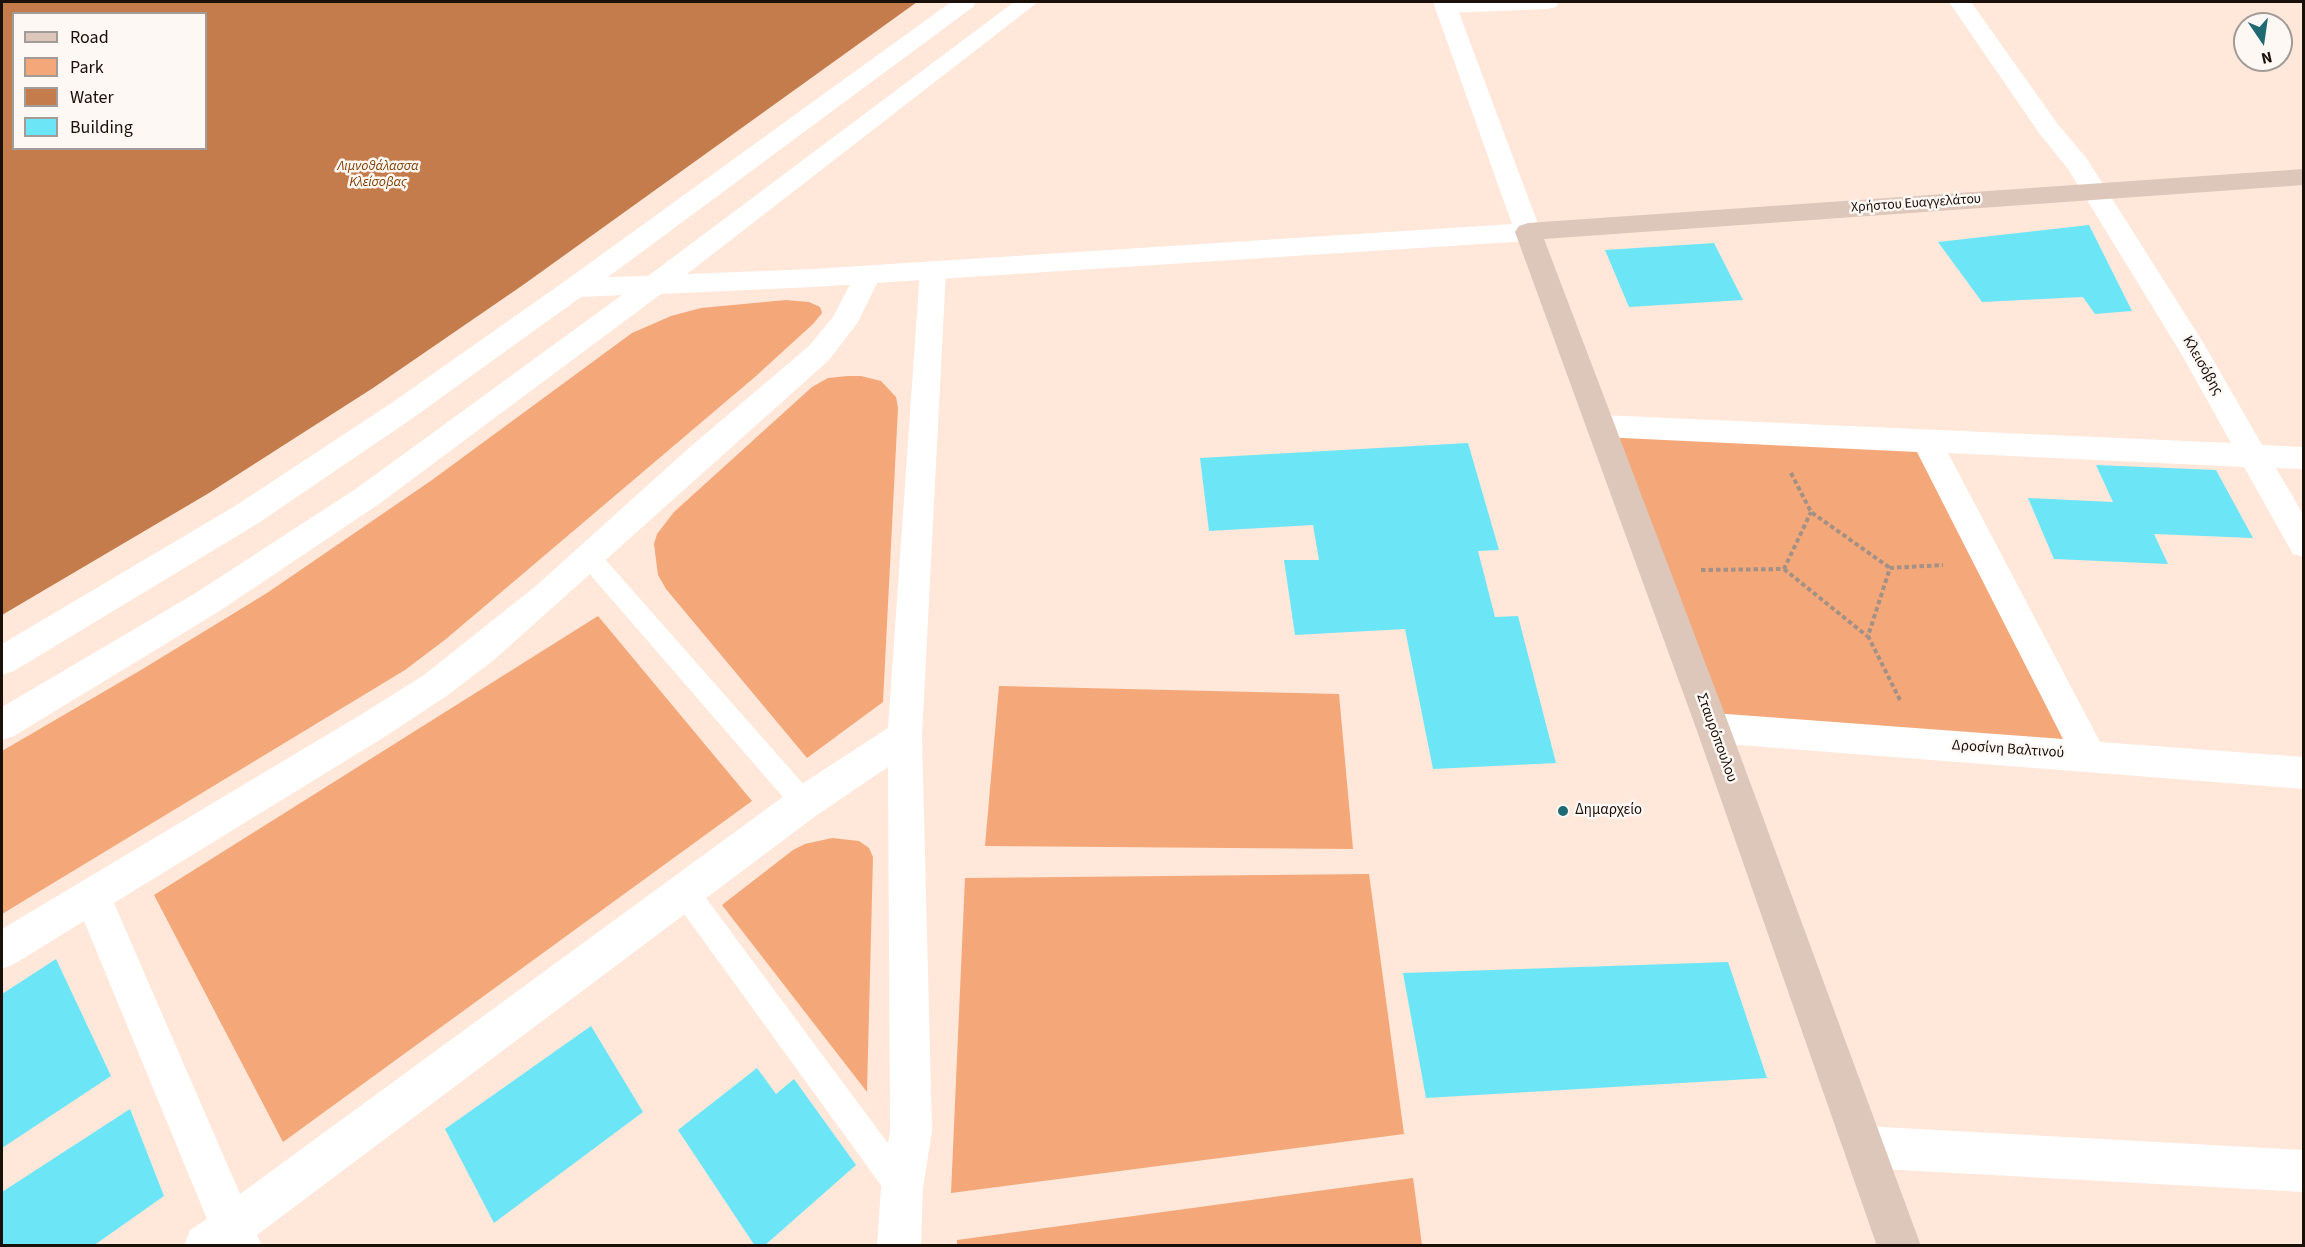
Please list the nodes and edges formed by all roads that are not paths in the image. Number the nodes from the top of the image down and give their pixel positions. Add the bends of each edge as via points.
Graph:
1 (965, 2) edge
2 (1028, 2) edge
3 (1548, 2) edge
4 (1960, 2) edge
5 (1445, 4) edge
6 (2304, 177) edge
7 (2094, 191) junction
8 (1528, 232) junction
9 (933, 270) junction
10 (868, 275) junction
11 (652, 286) junction
12 (575, 288) junction
13 (1602, 426) junction
14 (1927, 441) junction
15 (2253, 455) junction
16 (2304, 458) edge
17 (2304, 545) edge
18 (589, 557) junction
19 (2, 661) edge
20 (2, 725) edge
21 (1713, 728) junction
22 (905, 736) junction
23 (2090, 756) junction
24 (2304, 773) edge
25 (804, 803) junction
26 (684, 891) junction
27 (92, 895) junction
28 (2, 950) edge
29 (1863, 1147) junction
30 (2304, 1171) edge
31 (902, 1188) junction
32 (226, 1239) edge
33 (899, 1245) edge
34 (1899, 1245) edge

1 - 12 street
2 - 11 street
3 - 5 street
4 - 7 street, Κλεισόβης
5 - 8 street
6 - 7 main road, Χρήστου Ευαγγελάτου
7 - 8 main road, Χρήστου Ευαγγελάτου
7 - 15 street, Κλεισόβης via 2194,351
8 - 9 street
8 - 13 main road, Σταυρόπουλου
9 - 10 street
9 - 22 street
10 - 11 street
10 - 18 street via 844,322 819,353
11 - 12 street
11 - 20 street via 464,428 284,553
12 - 19 street via 410,406 256,509
13 - 14 street
13 - 21 main road, Σταυρόπουλου
14 - 15 street
14 - 23 street
15 - 16 street
15 - 17 street, Κλεισόβης
18 - 25 lane
18 - 27 street via 515,623 427,690
21 - 23 street, Δροσίνη Βαλτινού
21 - 29 main road, Σταυρόπουλου
22 - 25 street
22 - 31 street via 911,1131
23 - 24 street, Δροσίνη Βαλτινού
25 - 26 street
26 - 31 lane
26 - 32 street
27 - 28 street
27 - 32 street
29 - 30 street
29 - 34 main road, Σταυρόπουλου
31 - 33 street

